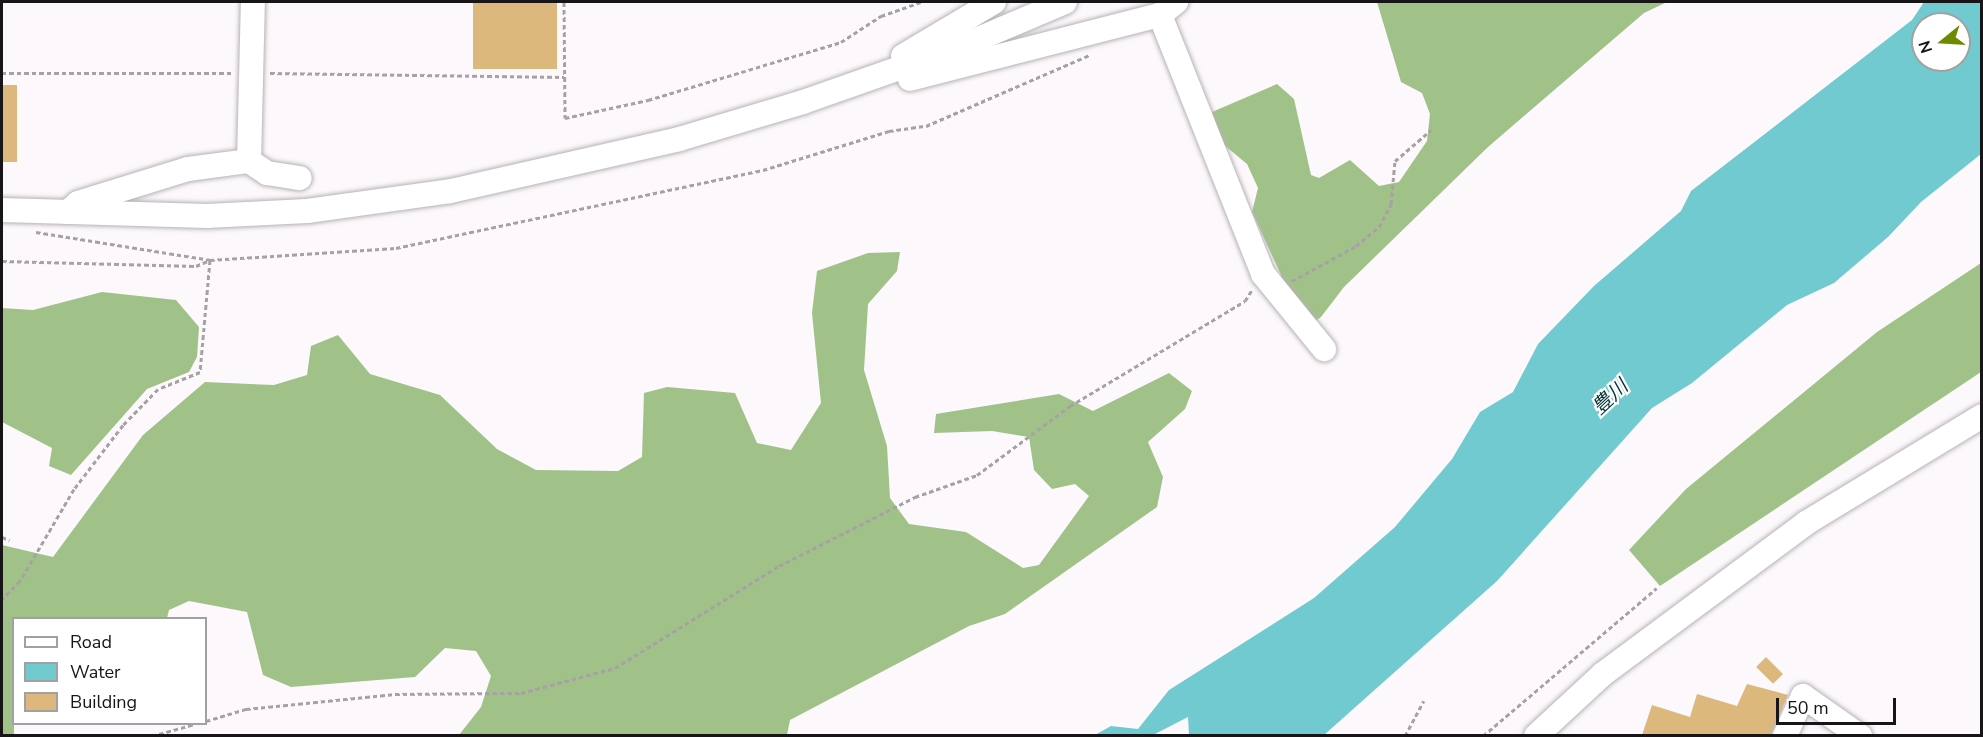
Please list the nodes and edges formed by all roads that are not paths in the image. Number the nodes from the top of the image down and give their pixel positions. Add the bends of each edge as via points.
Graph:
1 (253, 2) edge
2 (994, 2) edge
3 (1065, 2) edge
4 (1168, 8) edge
5 (882, 76) junction
6 (249, 161) junction
7 (300, 178) dead end
8 (2, 210) edge
9 (66, 213) junction
10 (1324, 349) dead end
11 (1982, 416) edge
12 (1554, 725) edge
13 (1536, 735) edge
14 (1785, 735) edge
15 (1860, 735) edge

1 - 6 street
2 - 5 street via 891,63
3 - 5 street
4 - 5 street via 917,78 895,81
4 - 10 street via 1269,282
5 - 9 street via 679,139 451,191 307,211
6 - 7 street via 267,173
6 - 9 street via 188,169 78,203
8 - 9 street
11 - 12 street via 1806,523 1602,674
12 - 13 street
14 - 15 street via 1803,696

